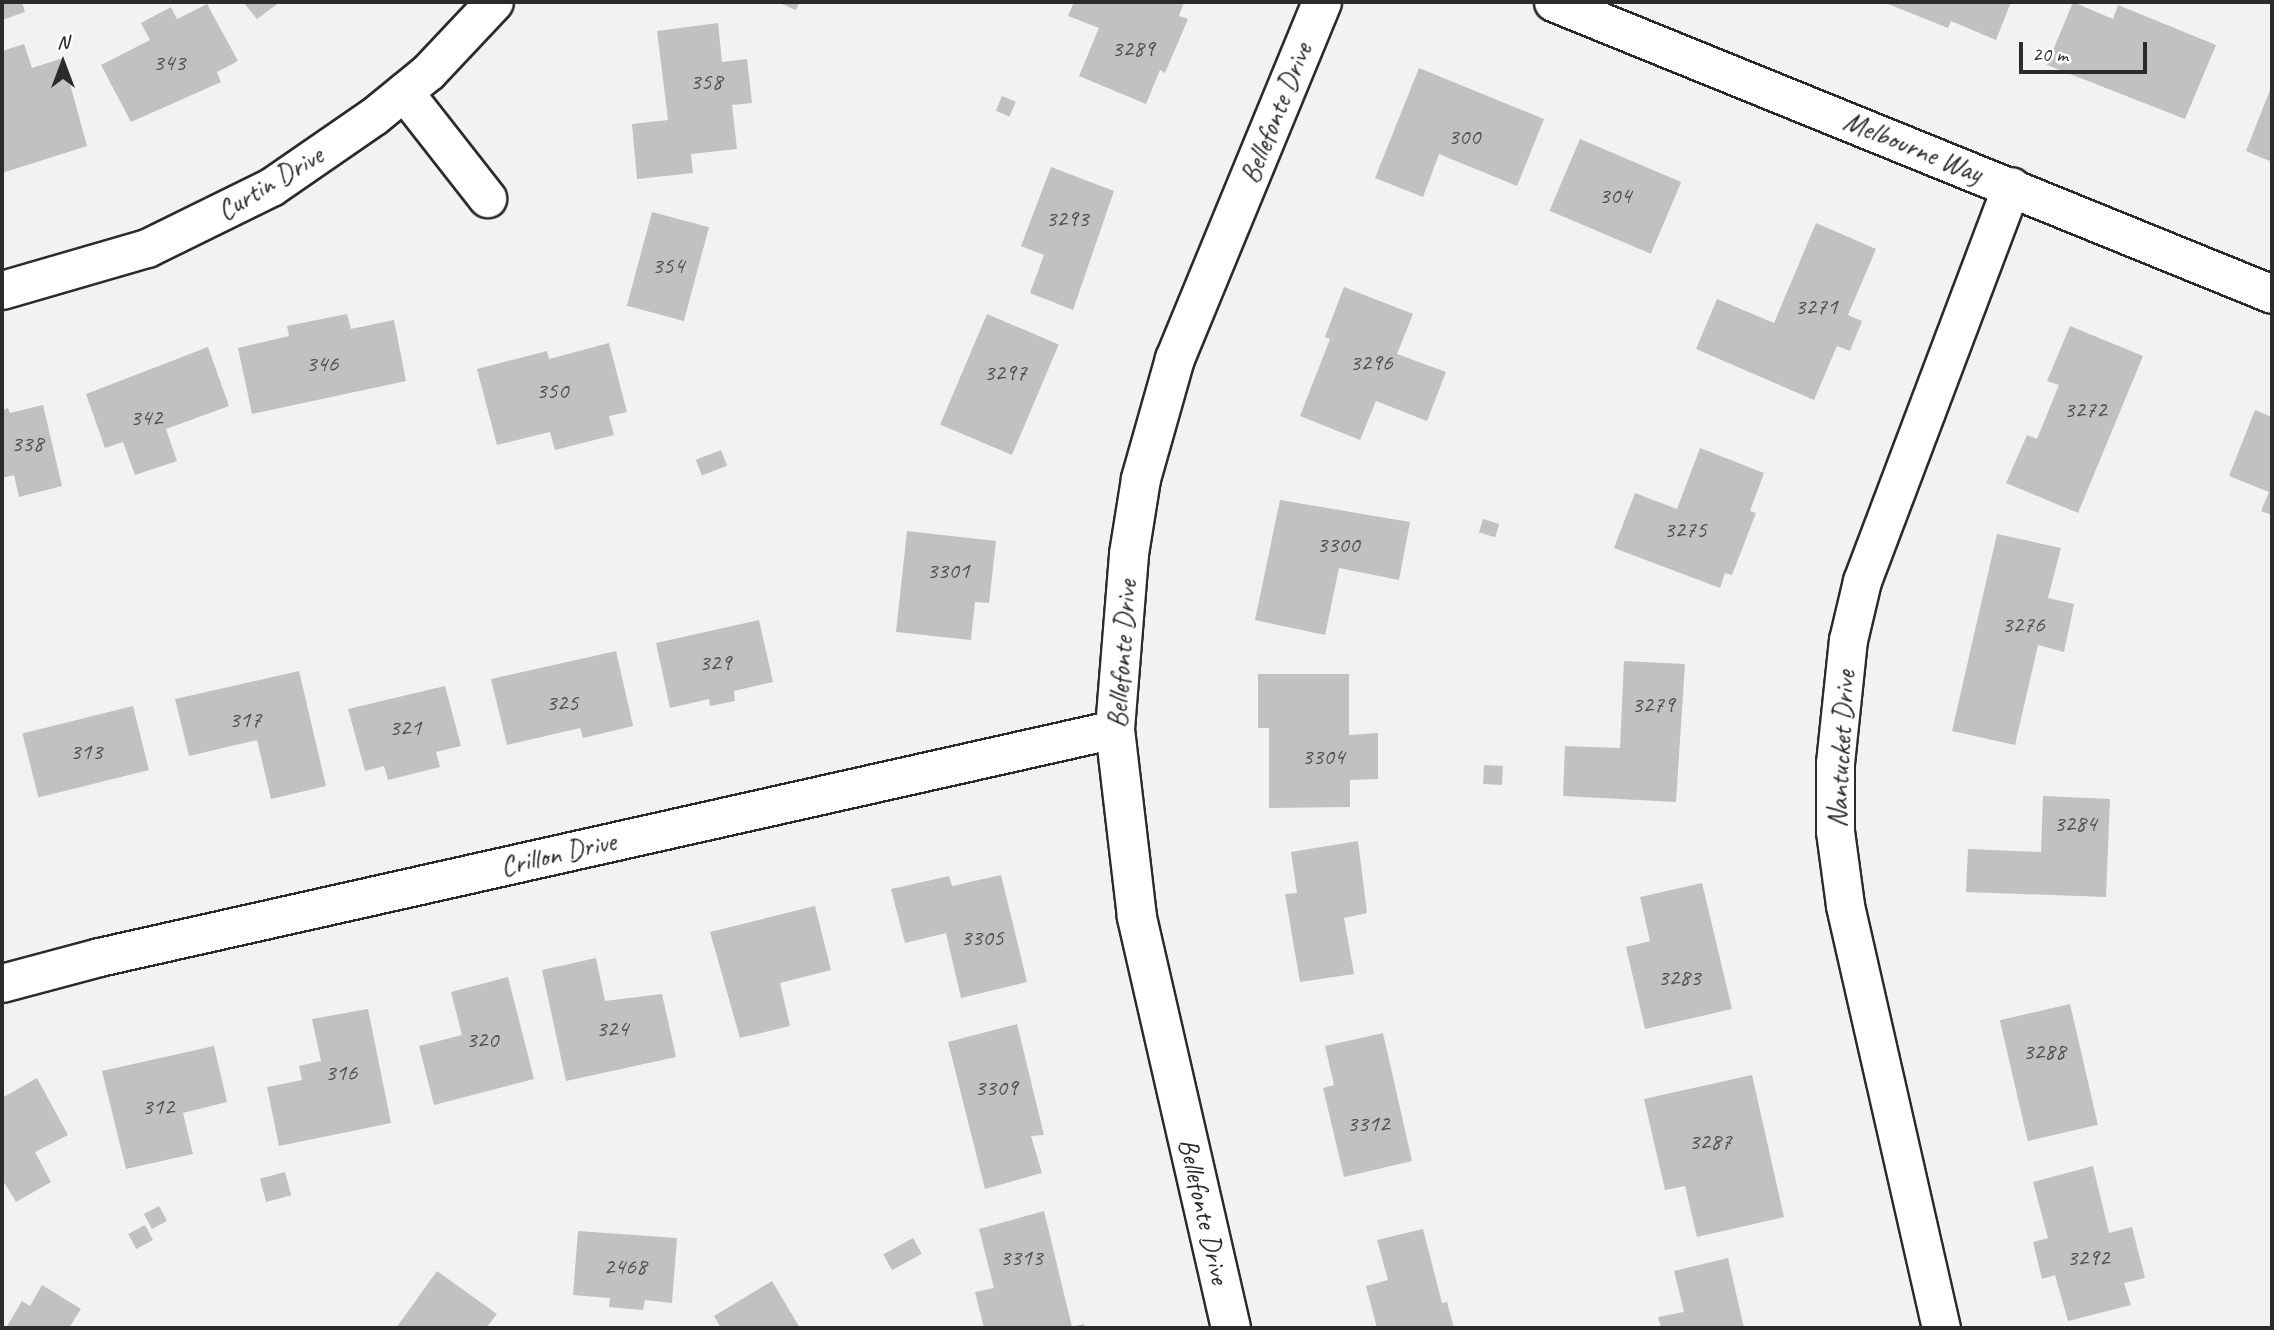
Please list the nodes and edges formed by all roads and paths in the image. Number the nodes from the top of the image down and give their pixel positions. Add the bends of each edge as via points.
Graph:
1 (494, 2) edge
2 (1322, 2) edge
3 (1553, 2) edge
4 (404, 92) junction
5 (2011, 186) junction
6 (487, 198) dead end
7 (2, 290) edge
8 (2272, 294) edge
9 (1115, 729) junction
10 (2, 983) edge
11 (1231, 1328) edge
12 (1941, 1328) edge

1 - 4 street, Curtin Drive via 466,35
2 - 9 street, Bellefonte Drive via 1175,359 1141,479
3 - 5 street, Melbourne Way
4 - 6 street
4 - 7 street, Curtin Drive via 271,187 217,217 94,266
5 - 8 street, Melbourne Way
5 - 12 street, Nantucket Drive via 1862,581 1848,639 1835,763 1835,831 1845,905
9 - 10 street, Crillon Drive via 99,957
9 - 11 street, Bellefonte Drive via 1137,917

